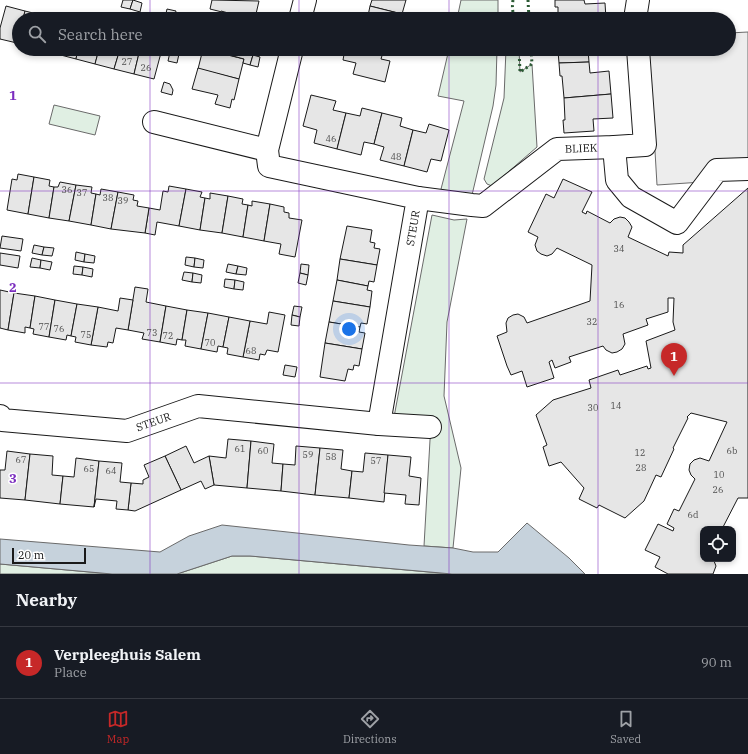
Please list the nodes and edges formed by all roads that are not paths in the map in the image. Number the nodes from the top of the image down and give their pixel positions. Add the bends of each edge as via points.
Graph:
1 (305, 0) edge
2 (638, 0) edge
3 (302, 12) edge
4 (636, 12) edge
5 (290, 56) edge
6 (639, 56) edge
7 (154, 122) dead end
8 (614, 147) junction
9 (267, 150) junction
10 (748, 168) edge
11 (418, 198) junction
12 (0, 416) edge
13 (379, 424) junction
14 (430, 426) dead end

1 - 3 street
2 - 4 street
5 - 9 street
6 - 8 street, BLIEK via 645,144
7 - 9 street
8 - 10 street via 616,180 631,197 677,223 717,170
8 - 11 street, BLIEK via 557,149 483,206
9 - 11 street, STEUR via 269,166
11 - 13 street, STEUR
12 - 13 street, STEUR via 2,420 127,431 198,406
13 - 14 street, STEUR

